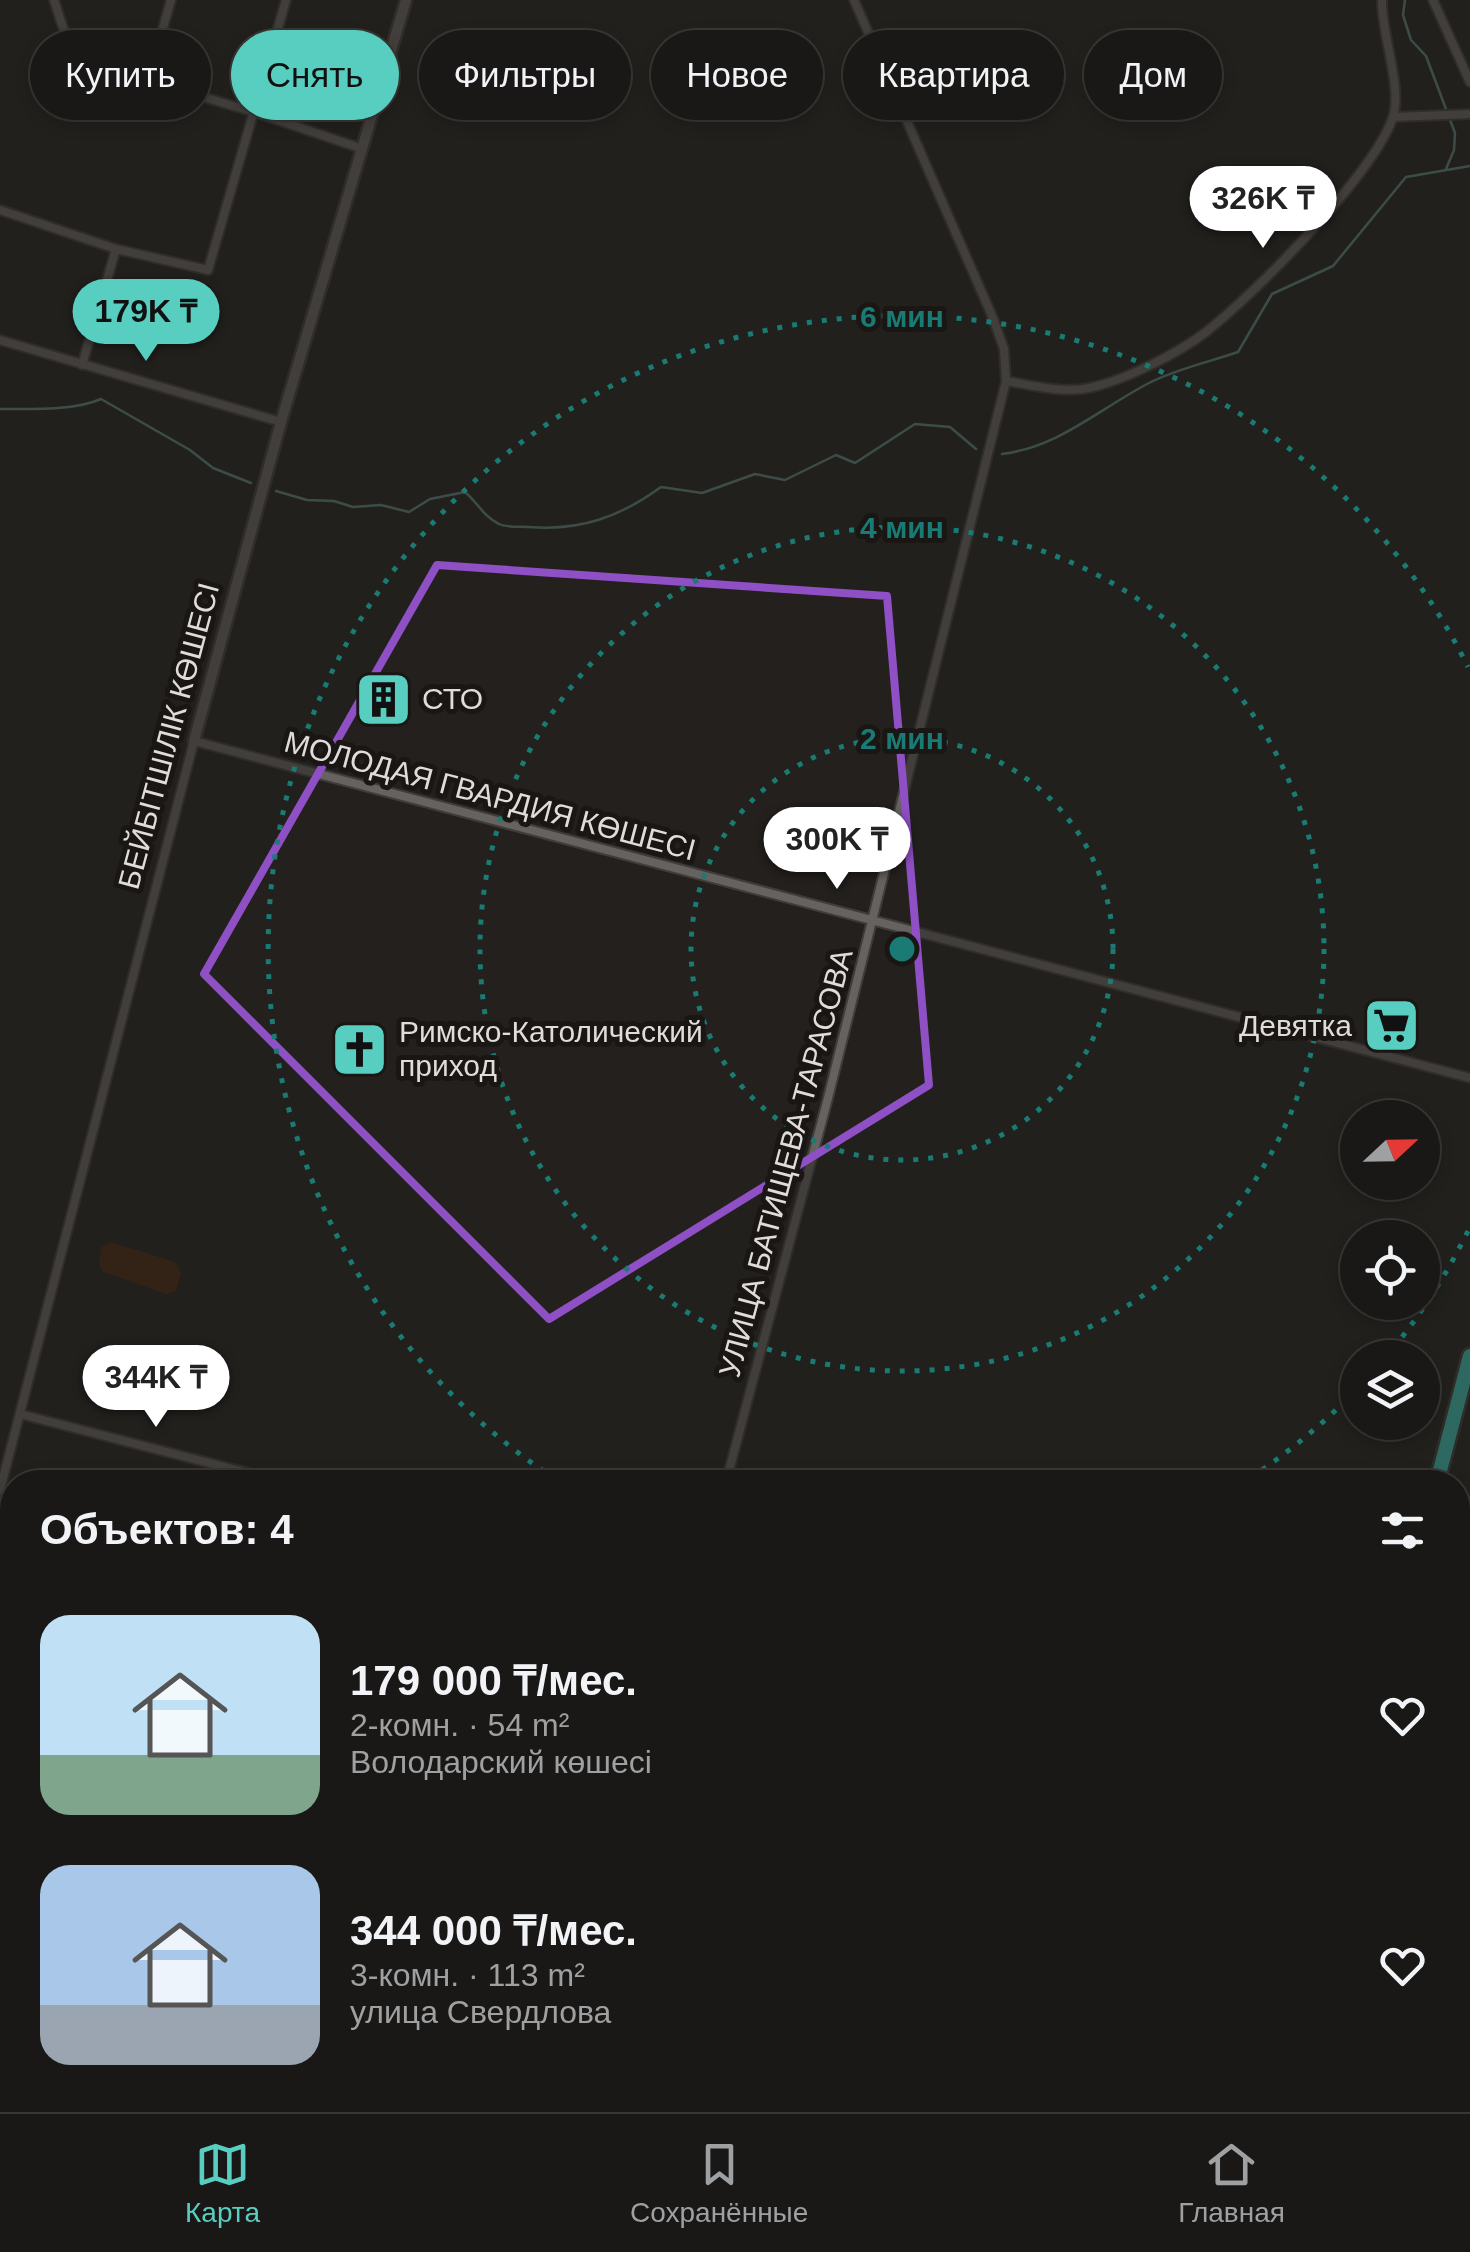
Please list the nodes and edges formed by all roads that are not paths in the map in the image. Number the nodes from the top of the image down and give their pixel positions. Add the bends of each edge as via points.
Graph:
1 (54, 0) edge
2 (171, 0) edge
3 (286, 0) edge
4 (406, 0) edge
5 (854, 0) edge
6 (1382, 0) edge
7 (1434, 0) edge
8 (64, 30) edge
9 (162, 30) edge
10 (277, 30) edge
11 (1470, 82) edge
12 (1470, 114) edge
13 (1394, 117) junction
14 (252, 120) edge
15 (278, 120) edge
16 (363, 149) junction
17 (0, 210) edge
18 (116, 249) junction
19 (0, 340) edge
20 (82, 366) junction
21 (1006, 382) junction
22 (281, 422) junction
23 (194, 741) junction
24 (872, 920) junction
25 (1470, 1078) edge
26 (1470, 1356) edge
27 (20, 1414) junction
28 (5, 1470) edge
29 (237, 1470) edge
30 (729, 1470) edge
31 (1440, 1470) edge

1 - 8 street
2 - 9 street
3 - 10 street
4 - 16 street, БЕЙБІТШІЛІК КӨШЕСІ
5 - 21 street, УЛИЦА БАТИЩЕВА-ТАРАСОВА via 993,318
6 - 13 street
7 - 11 street
12 - 13 street
13 - 21 street via 1366,164 1303,239 1203,335 1096,387 1070,391
14 - 18 street via 208,270
15 - 16 street
16 - 22 street, БЕЙБІТШІЛІК КӨШЕСІ
17 - 18 street
18 - 20 street
19 - 20 street
20 - 22 street
21 - 24 street, УЛИЦА БАТИЩЕВА-ТАРАСОВА
22 - 23 street, БЕЙБІТШІЛІК КӨШЕСІ
23 - 24 street, МОЛОДАЯ ГВАРДИЯ КӨШЕСІ
23 - 27 street, БЕЙБІТШІЛІК КӨШЕСІ
24 - 25 street, МОЛОДАЯ ГВАРДИЯ КӨШЕСІ
24 - 30 street, УЛИЦА БАТИЩЕВА-ТАРАСОВА
26 - 31 highway
27 - 28 street, БЕЙБІТШІЛІК КӨШЕСІ
27 - 29 street

